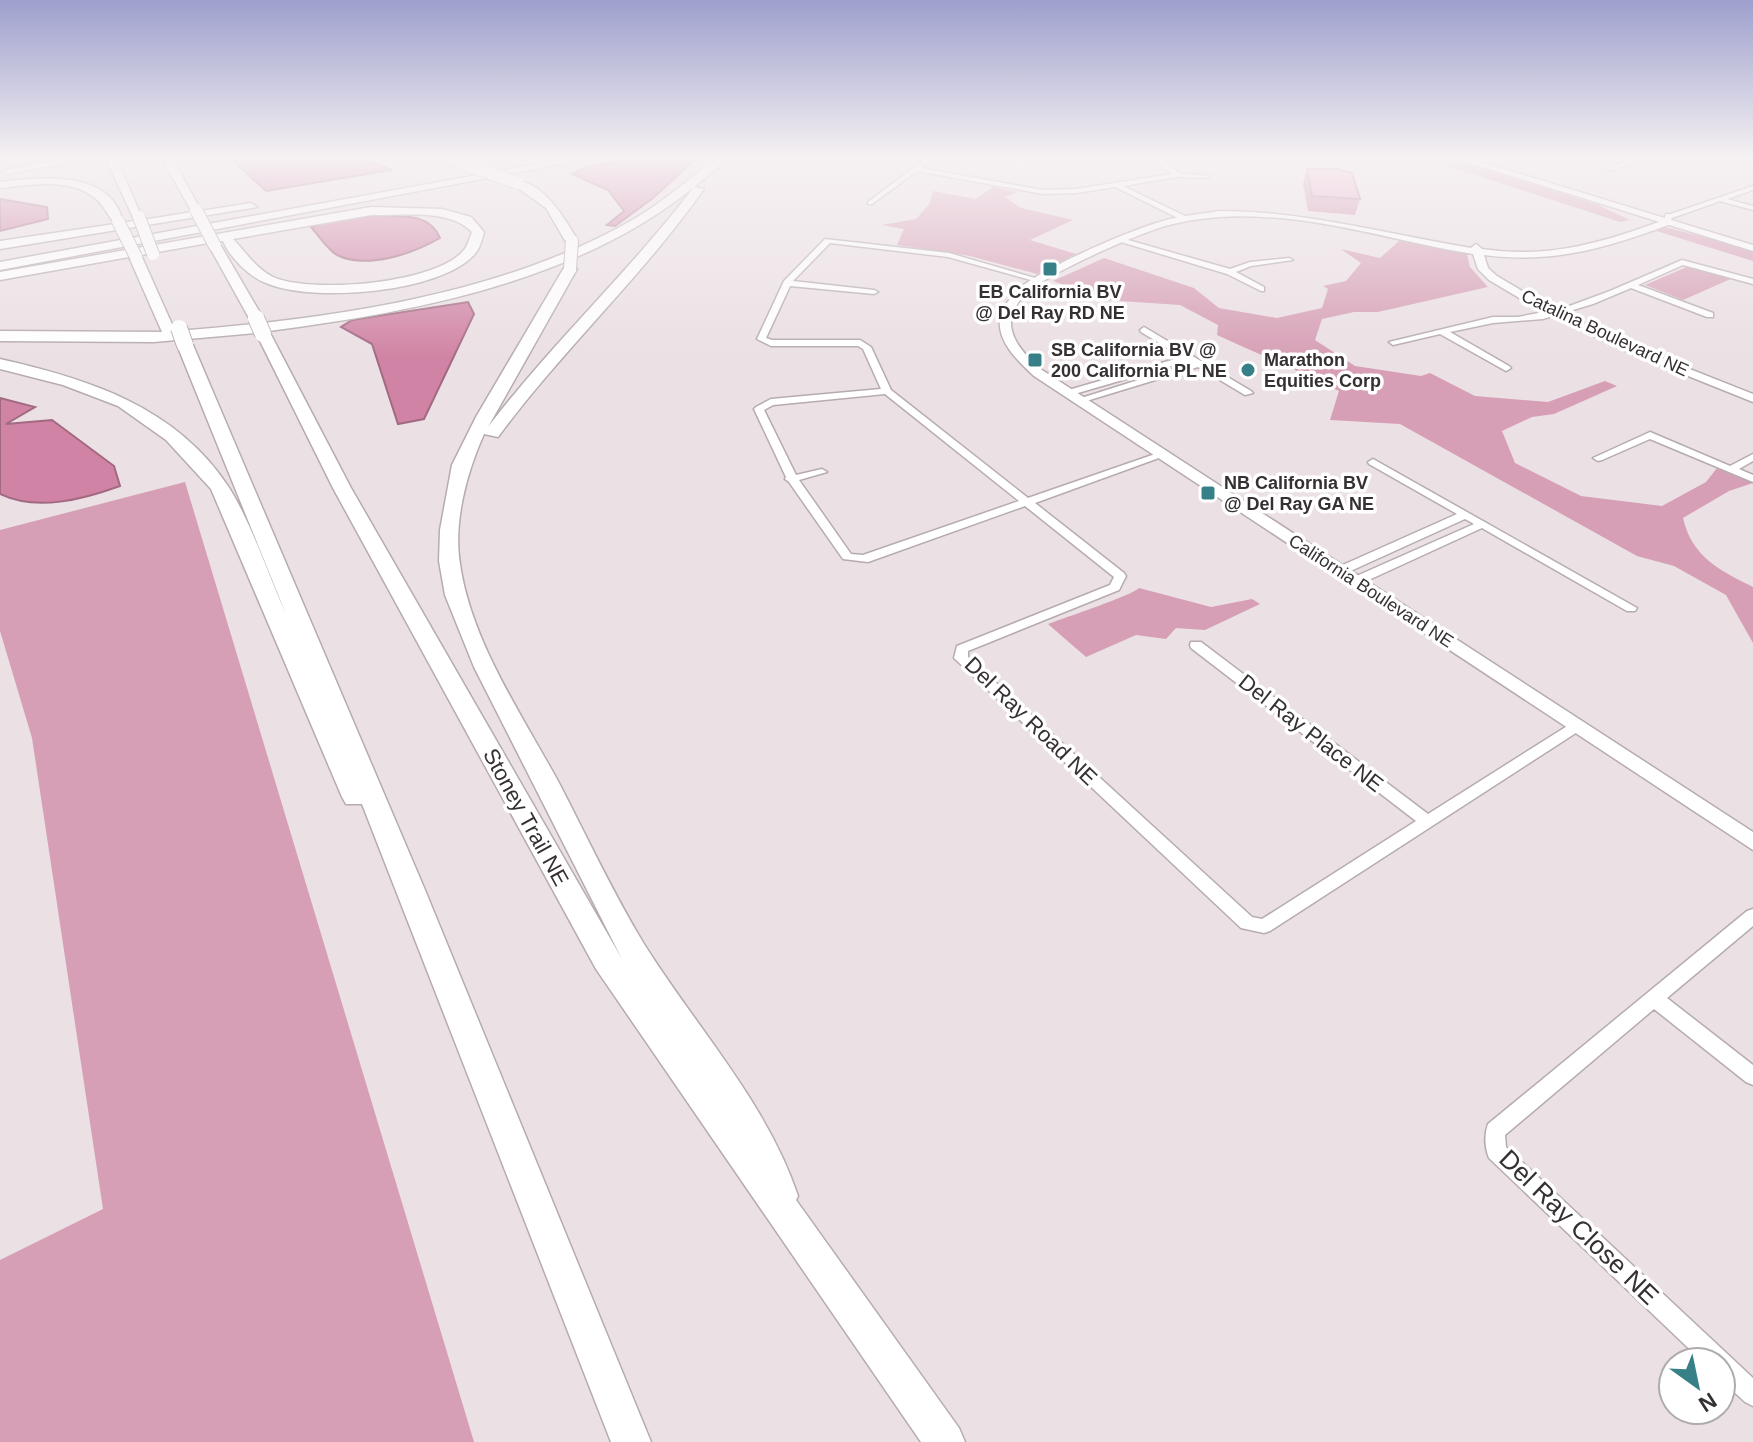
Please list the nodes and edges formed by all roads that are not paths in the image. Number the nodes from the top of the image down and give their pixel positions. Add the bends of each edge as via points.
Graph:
1 (120, 224) edge
2 (137, 224) edge
3 (142, 224) edge
4 (155, 224) edge
5 (211, 224) edge
6 (227, 224) edge
7 (295, 224) edge
8 (471, 224) edge
9 (562, 224) edge
10 (633, 224) edge
11 (670, 224) edge
12 (1166, 224) edge
13 (1332, 224) edge
14 (1632, 224) edge
15 (1654, 224) edge
16 (1685, 224) edge
17 (1689, 224) edge
18 (1706, 224) edge
19 (1731, 235) junction
20 (1124, 240) junction
21 (222, 244) junction
22 (0, 245) edge
23 (1753, 245) edge
24 (1476, 250) junction
25 (0, 252) edge
26 (1289, 260) dead end
27 (0, 266) edge
28 (1230, 272) junction
29 (0, 276) edge
30 (1038, 280) junction
31 (1753, 282) edge
32 (787, 283) junction
33 (1629, 284) junction
34 (1261, 289) dead end
35 (874, 292) dead end
36 (1600, 298) junction
37 (1540, 306) junction
38 (1553, 313) junction
39 (1710, 315) dead end
40 (1493, 320) junction
41 (1144, 330) dead end
42 (1443, 332) junction
43 (0, 336) edge
44 (180, 341) junction
45 (1393, 342) dead end
46 (1187, 358) junction
47 (0, 364) edge
48 (1198, 364) junction
49 (1506, 368) dead end
50 (887, 391) junction
51 (1248, 393) dead end
52 (1074, 396) junction
53 (1753, 398) edge
54 (1162, 455) junction
55 (1753, 457) edge
56 (1598, 458) dead end
57 (1373, 462) dead end
58 (1732, 469) junction
59 (822, 472) dead end
60 (1753, 478) edge
61 (790, 479) junction
62 (1027, 503) junction
63 (1466, 514) junction
64 (1482, 524) junction
65 (450, 530) junction
66 (1340, 571) junction
67 (1356, 581) junction
68 (1631, 608) dead end
69 (1196, 645) dead end
70 (1577, 726) junction
71 (1426, 821) junction
72 (1753, 842) edge
73 (411, 890) junction
74 (1753, 916) edge
75 (1655, 999) junction
76 (1753, 1076) edge
77 (785, 1214) junction
78 (1702, 1346) edge
79 (1737, 1379) edge
80 (1753, 1394) edge
81 (631, 1442) edge
82 (945, 1442) edge

1 - 44 highway, bridge
2 - 22 highway
3 - 44 highway, bridge
4 - 25 highway
5 - 21 highway, Stoney Trail NE, bridge
6 - 27 highway
7 - 29 highway
8 - 21 highway via 478,232 468,253 441,269 386,285 337,290 273,282
9 - 65 highway, bridge via 572,241 570,269 470,444 456,483
10 - 43 highway via 541,266 418,300 315,319 217,332 86,339
11 - 65 highway via 633,272 526,386 486,442
12 - 20 street, California Boulevard NE
13 - 24 street, California Boulevard NE
14 - 24 street, California Boulevard NE via 1557,248
15 - 24 street, California Boulevard NE via 1578,252 1537,256
16 - 23 main road
17 - 19 main road
18 - 19 main road
19 - 23 main road
20 - 28 street
20 - 30 street, California Boulevard NE
21 - 77 highway, Stoney Trail NE via 342,488 606,960
24 - 37 street, Catalina Boulevard NE via 1493,278
26 - 28 street via 1258,262
28 - 34 street
30 - 32 street, Del Ray Road NE via 949,255 836,239
30 - 52 street, California Boulevard NE via 1011,305 1004,320 1006,333 1019,357
31 - 33 street via 1682,262
32 - 35 street
32 - 50 street, Del Ray Road NE via 761,339 860,343 867,347
33 - 36 street
33 - 39 street
36 - 37 street
36 - 38 street
37 - 38 street, Catalina Boulevard NE
37 - 40 street
38 - 40 street
38 - 53 street, Catalina Boulevard NE
40 - 42 street
41 - 46 street
42 - 45 street
42 - 49 street
44 - 73 highway
46 - 48 street
46 - 52 street
47 - 73 highway via 78,384 141,411 187,446 220,488 376,846
48 - 51 street
48 - 52 street
50 - 61 street via 771,402 759,409
50 - 62 street, Del Ray Road NE
52 - 54 street, California Boulevard NE
54 - 62 street
54 - 66 street, California Boulevard NE
55 - 58 street
56 - 58 street via 1650,435
57 - 63 street
58 - 60 street
59 - 61 street
61 - 62 street via 847,557 864,559
62 - 71 street, Del Ray Road NE via 1120,576 1115,587 962,649 961,658 1247,923 1264,926
63 - 64 street
63 - 66 street
64 - 67 street
64 - 68 street
65 - 77 highway via 456,595 485,667 633,951 768,1158
66 - 67 street, California Boulevard NE
67 - 70 street, California Boulevard NE
69 - 71 street, Del Ray Place NE
70 - 71 street, Del Ray Road NE
70 - 72 street, California Boulevard NE
73 - 81 highway
74 - 75 street, Del Ray Close NE
75 - 76 street
75 - 78 street, Del Ray Close NE via 1495,1131 1496,1151
77 - 82 highway, Stoney Trail NE
79 - 80 street, Del Ray Close NE

